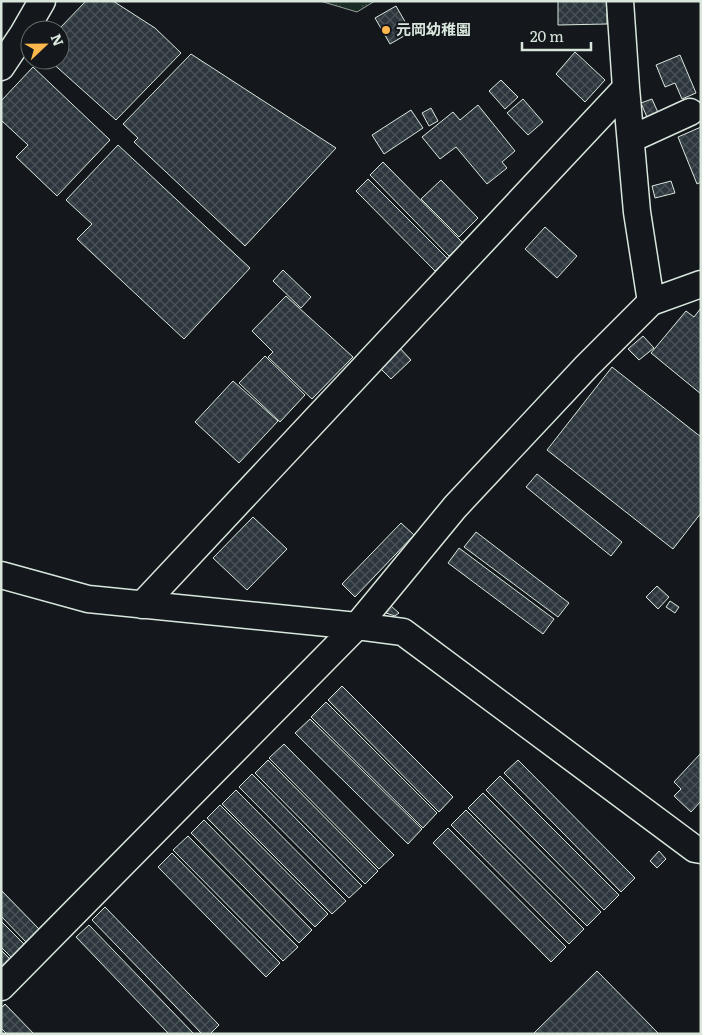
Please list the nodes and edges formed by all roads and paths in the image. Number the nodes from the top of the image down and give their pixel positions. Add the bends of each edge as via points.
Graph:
1 (42, 1) edge
2 (620, 1) edge
3 (1, 67) edge
4 (626, 88) junction
5 (690, 112) dead end
6 (631, 139) junction
7 (701, 284) edge
8 (651, 302) junction
9 (1, 575) edge
10 (142, 605) junction
11 (357, 626) junction
12 (701, 850) edge
13 (1, 987) edge

1 - 3 street
2 - 4 street
4 - 6 street
4 - 10 street
5 - 6 street
6 - 8 street
7 - 8 street
8 - 11 street via 455,507
9 - 10 street via 88,599
10 - 11 street
11 - 12 street via 403,632 695,849
11 - 13 street

